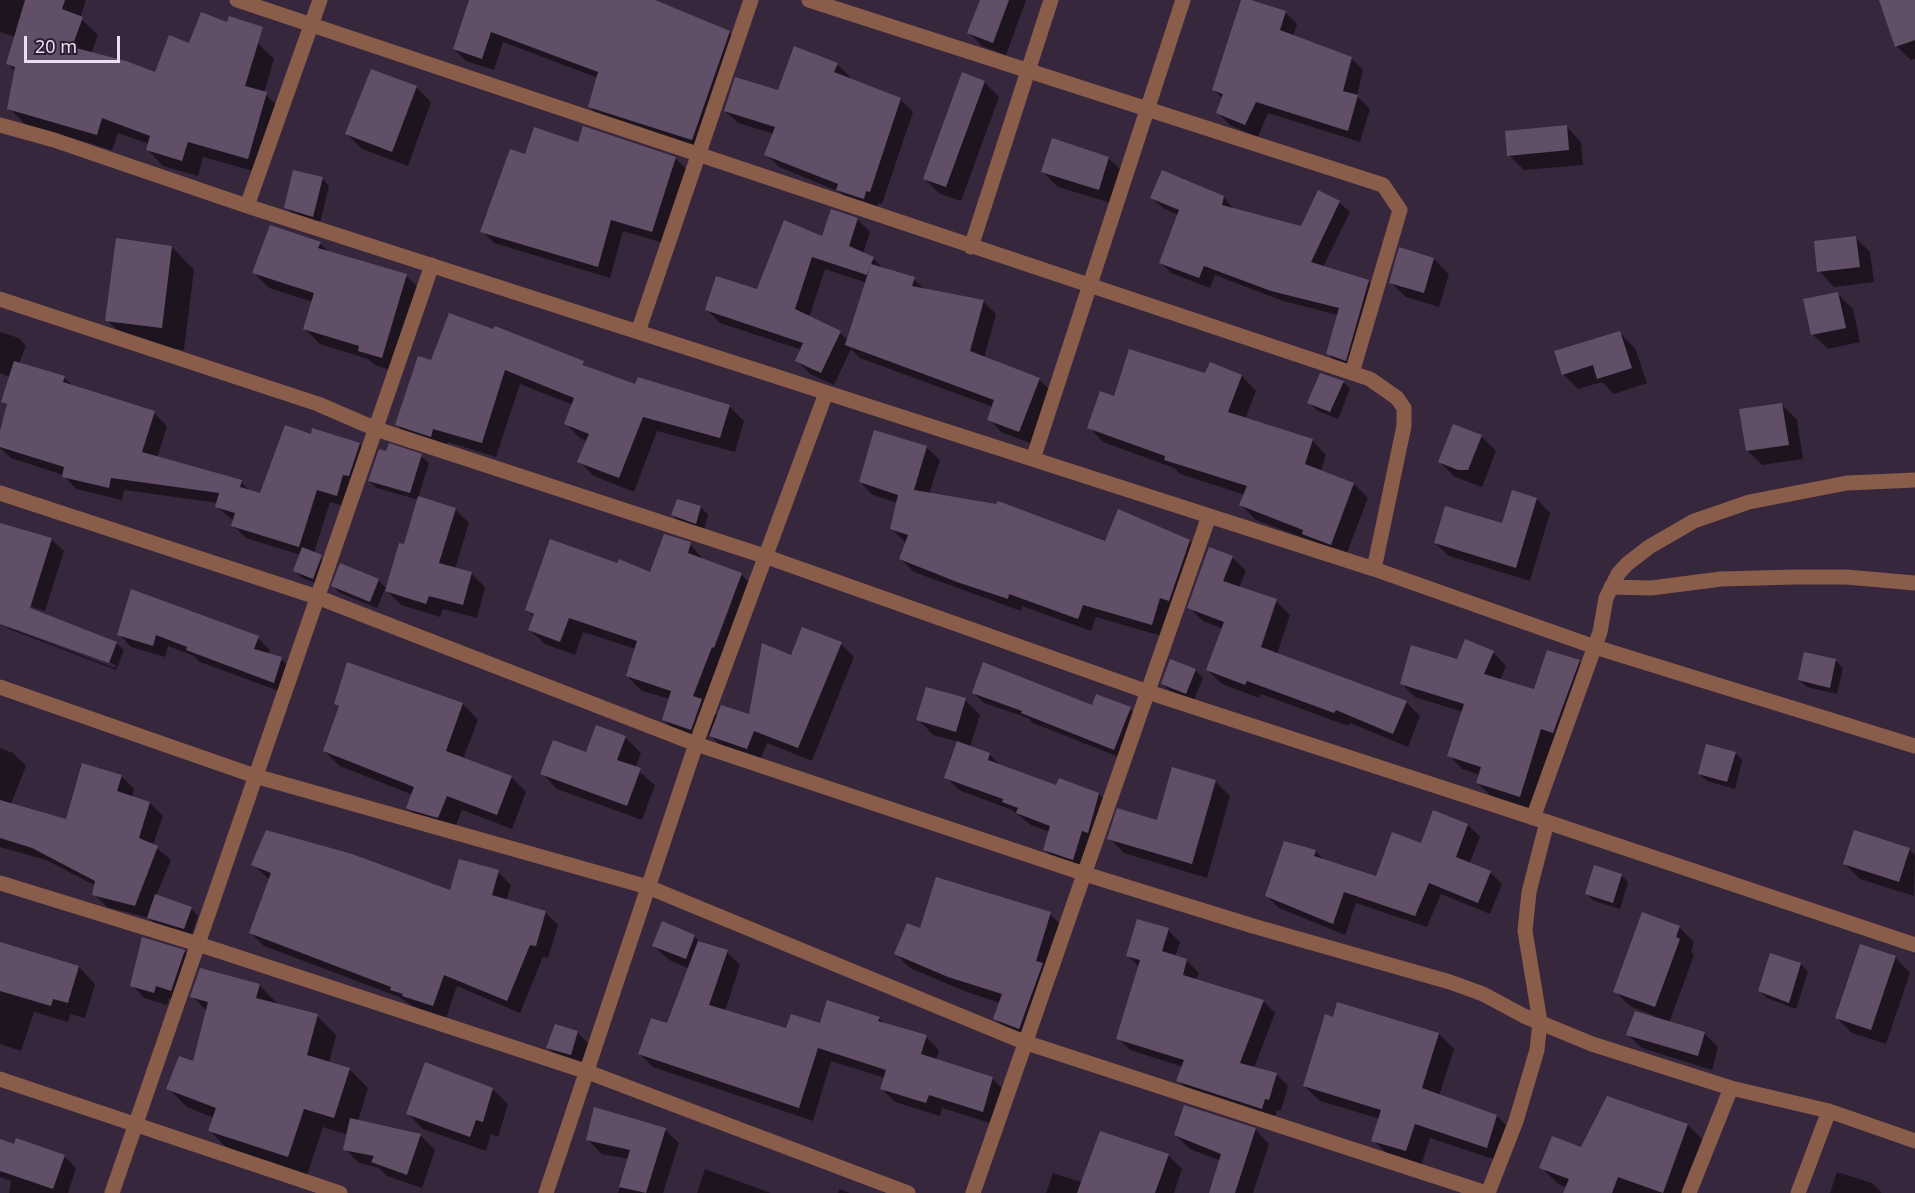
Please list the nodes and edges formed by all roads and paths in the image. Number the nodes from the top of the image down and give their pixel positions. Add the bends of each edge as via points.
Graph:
1 (237, 0) edge
2 (320, 0) edge
3 (751, 0) edge
4 (809, 0) edge
5 (1051, 0) edge
6 (1183, 0) edge
7 (311, 26) junction
8 (1029, 71) junction
9 (1146, 110) junction
10 (0, 125) edge
11 (699, 154) junction
12 (247, 206) junction
13 (971, 247) junction
14 (432, 265) junction
15 (1089, 286) junction
16 (0, 299) edge
17 (638, 332) junction
18 (1352, 373) junction
19 (826, 393) junction
20 (376, 429) junction
21 (1033, 459) junction
22 (1915, 480) edge
23 (0, 493) edge
24 (1209, 516) junction
25 (767, 557) junction
26 (1374, 569) junction
27 (1915, 583) edge
28 (1611, 587) junction
29 (317, 597) junction
30 (1595, 647) junction
31 (0, 687) edge
32 (1148, 693) junction
33 (696, 744) junction
34 (1915, 746) edge
35 (255, 776) junction
36 (1540, 820) junction
37 (1085, 874) junction
38 (0, 883) edge
39 (648, 887) junction
40 (198, 944) junction
41 (1915, 945) edge
42 (1540, 1022) junction
43 (1024, 1042) junction
44 (585, 1071) junction
45 (0, 1079) edge
46 (1731, 1088) junction
47 (1829, 1111) junction
48 (136, 1124) junction
49 (1915, 1141) edge
50 (112, 1193) edge
51 (340, 1193) edge
52 (546, 1193) edge
53 (908, 1193) edge
54 (973, 1193) edge
55 (1487, 1193) edge
56 (1689, 1193) edge
57 (1798, 1193) edge

1 - 7 street
2 - 7 street
3 - 11 street
4 - 8 street
5 - 8 street
6 - 9 street
7 - 11 street
7 - 12 street
8 - 9 street
8 - 13 street
9 - 15 street
9 - 18 street via 1366,177 1383,184 1392,195 1400,210
10 - 12 street
11 - 13 street
11 - 17 street
12 - 14 street
13 - 15 street
14 - 17 street
14 - 20 street
15 - 18 street
15 - 21 street
16 - 20 street via 318,404
17 - 19 street
18 - 26 street via 1385,388 1404,408 1404,426
19 - 21 street
19 - 25 street
20 - 25 street
20 - 29 street
21 - 24 street
22 - 28 street via 1848,483 1722,510 1649,547 1627,564
23 - 29 street
24 - 26 street
24 - 32 street
25 - 32 street
25 - 33 street
26 - 30 street
27 - 28 street via 1795,577 1721,579 1651,588
28 - 30 street
29 - 33 street
29 - 35 street
30 - 34 street
30 - 36 street
31 - 35 street
32 - 36 street
32 - 37 street
33 - 37 street
33 - 39 street
35 - 39 street
35 - 40 street
36 - 41 street
36 - 42 street via 1526,931
37 - 42 street via 1450,982 1483,993
37 - 43 street
38 - 40 street
39 - 43 street
39 - 44 street
40 - 44 street
40 - 48 street
42 - 46 street via 1592,1044
42 - 55 street via 1528,1084
43 - 54 street
43 - 55 street
44 - 52 street
44 - 53 street
45 - 48 street
46 - 47 street
46 - 56 street
47 - 49 street
47 - 57 street
48 - 50 street
48 - 51 street

